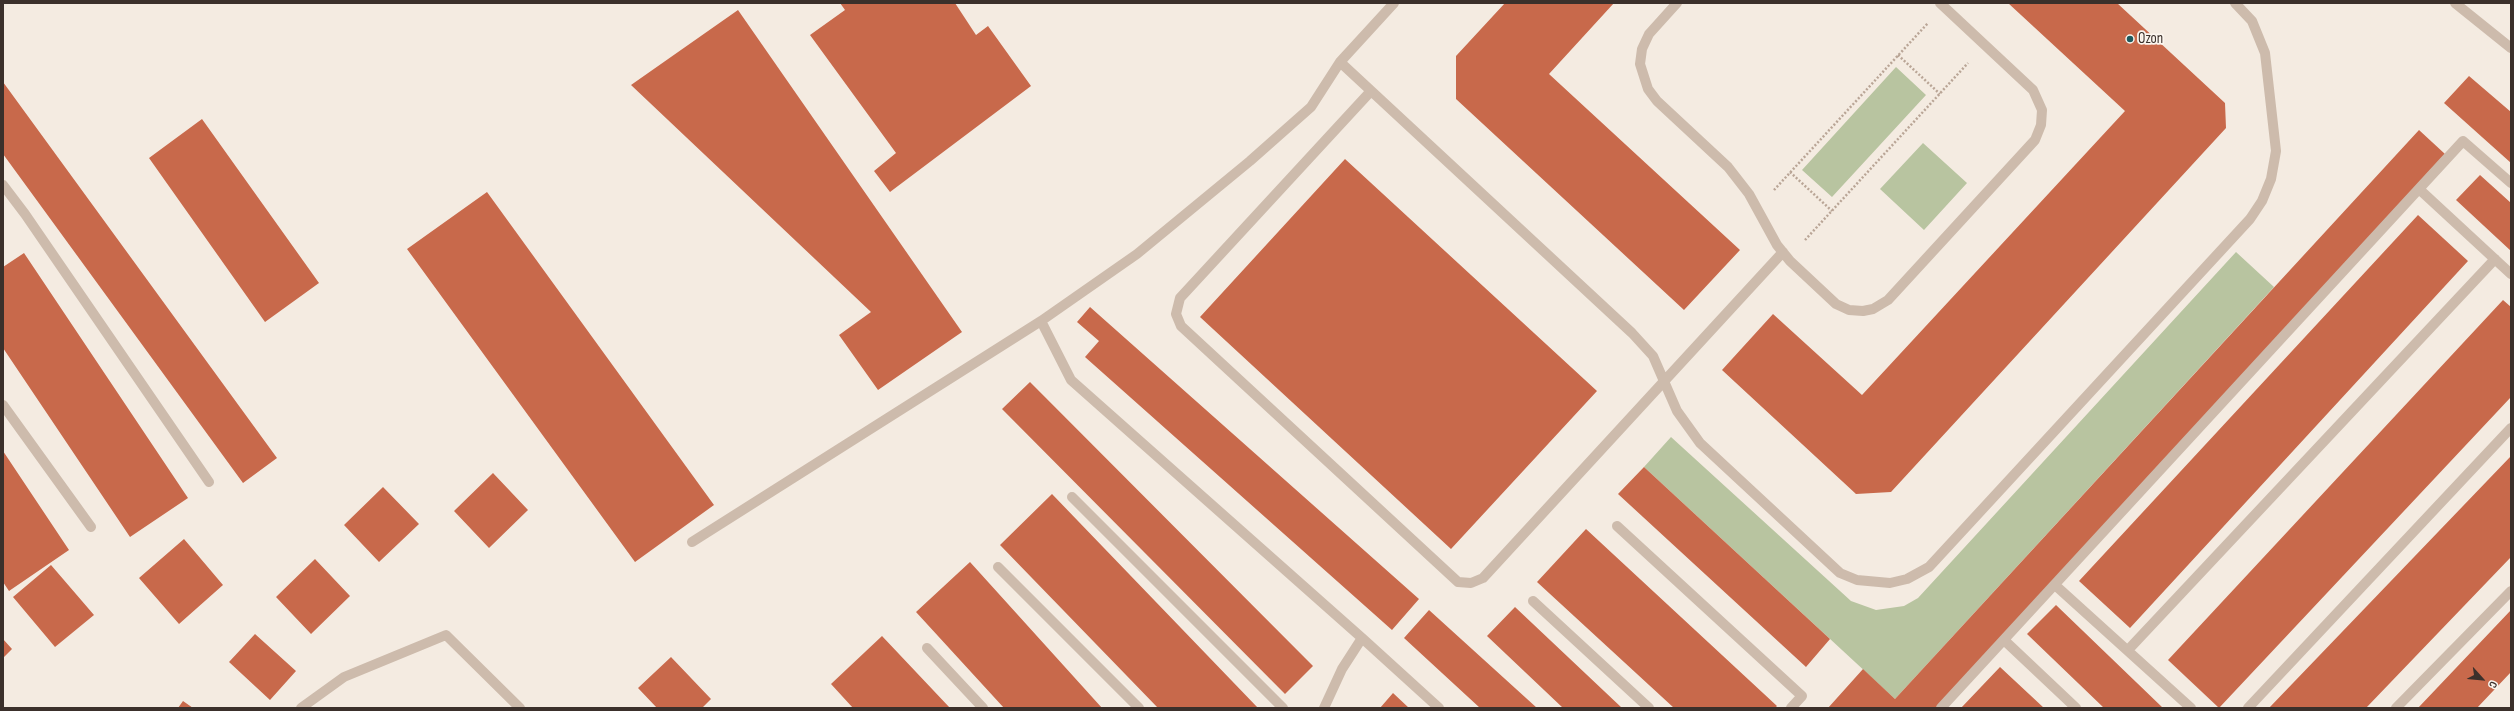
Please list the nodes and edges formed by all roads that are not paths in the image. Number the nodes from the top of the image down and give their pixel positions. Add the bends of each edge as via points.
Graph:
1 (1394, 3) edge
2 (1678, 3) edge
3 (2235, 3) edge
4 (2455, 3) edge
5 (1941, 5) edge
6 (2511, 48) edge
7 (1340, 62) junction
8 (1371, 91) junction
9 (2511, 183) edge
10 (3, 185) edge
11 (2419, 189) junction
12 (1786, 255) junction
13 (2494, 259) junction
14 (2511, 274) edge
15 (1041, 321) junction
16 (1665, 380) junction
17 (3, 406) edge
18 (2511, 428) edge
19 (209, 482) dead end
20 (1072, 497) dead end
21 (1617, 526) dead end
22 (91, 527) dead end
23 (692, 542) dead end
24 (998, 567) dead end
25 (2055, 585) junction
26 (2511, 591) edge
27 (1533, 601) dead end
28 (1362, 638) junction
29 (2004, 640) junction
30 (927, 648) dead end
31 (2128, 650) junction
32 (1326, 707) edge
33 (301, 708) edge
34 (520, 708) edge
35 (983, 708) edge
36 (1139, 708) edge
37 (1283, 708) edge
38 (1439, 708) edge
39 (1649, 708) edge
40 (1791, 708) edge
41 (1942, 708) edge
42 (2076, 708) edge
43 (2191, 708) edge
44 (2248, 708) edge
45 (2396, 708) edge

1 - 7 street
2 - 12 street via 1649,34 1642,49 1642,75 1657,101 1728,167
3 - 16 street via 2252,21 2265,53 2276,151 2271,179 2262,200 2250,219 1934,561 1920,573 1890,583 1873,583 1857,580 1840,572 1700,443 1677,411
4 - 6 street
5 - 12 street via 2033,90 2042,110 2041,125 2035,140 1893,295 1873,309 1850,310 1836,304
7 - 8 street
7 - 15 street via 1311,107 1281,134 1137,254
8 - 16 street via 1632,333 1653,356
8 - 16 street via 1180,298 1176,314 1181,326 1458,582 1465,584 1483,578
9 - 11 street via 2463,141
10 - 19 street
11 - 13 street
11 - 25 street
12 - 16 street
13 - 14 street
13 - 31 street
15 - 23 street
15 - 28 street via 1071,380
17 - 22 street
18 - 44 street
20 - 37 street
21 - 40 street via 1802,696
24 - 36 street
25 - 29 street
25 - 31 street
26 - 45 street
27 - 39 street
28 - 32 street via 1342,669
28 - 38 street
29 - 41 street
29 - 42 street
30 - 35 street
31 - 43 street
33 - 34 street via 344,677 446,635

